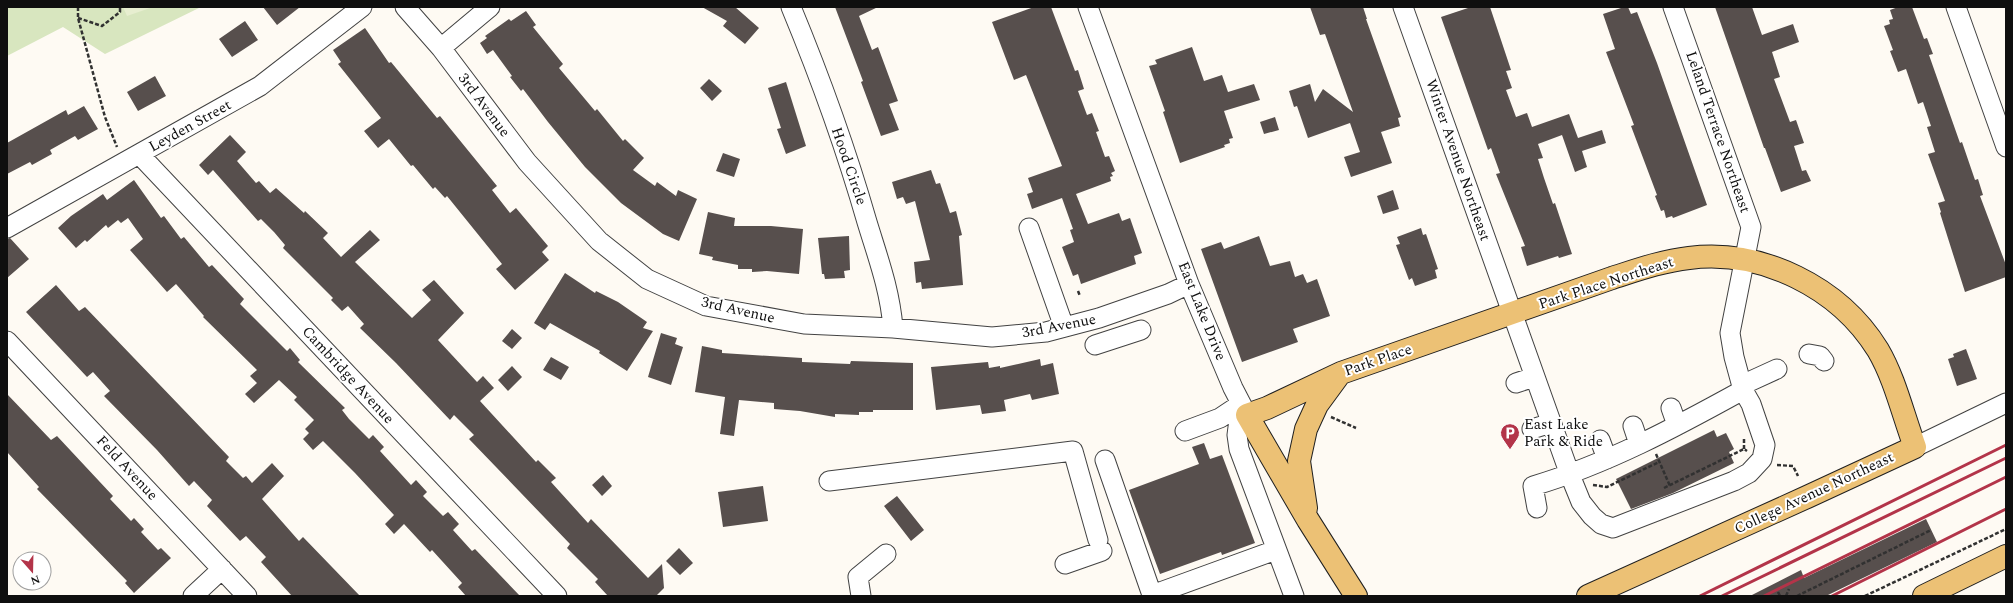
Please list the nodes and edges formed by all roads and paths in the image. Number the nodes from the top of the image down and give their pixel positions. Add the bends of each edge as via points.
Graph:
1 (78, 7) edge
2 (120, 7) edge
3 (362, 7) edge
4 (405, 7) edge
5 (490, 7) edge
6 (791, 7) edge
7 (1088, 7) edge
8 (1403, 7) edge
9 (1673, 7) edge
10 (1956, 7) edge
11 (78, 18) junction
12 (441, 48) junction
13 (2006, 147) edge
14 (132, 158) junction
15 (7, 228) edge
16 (1029, 228) dead end
17 (1746, 259) junction
18 (1190, 284) junction
19 (1078, 290) dead end
20 (1080, 296) dead end
21 (1512, 314) junction
22 (1064, 327) junction
23 (893, 328) junction
24 (1140, 330) dead end
25 (7, 341) edge
26 (1095, 345) dead end
27 (1776, 369) dead end
28 (1341, 373) junction
29 (1534, 377) junction
30 (1516, 383) dead end
31 (1743, 388) junction
32 (2006, 403) edge
33 (1244, 409) junction
34 (1336, 419) dead end
35 (1551, 423) junction
36 (1633, 426) dead end
37 (1356, 428) dead end
38 (1532, 429) dead end
39 (1185, 431) dead end
40 (1600, 440) dead end
41 (1644, 441) junction
42 (1915, 447) junction
43 (1750, 452) dead end
44 (1607, 459) junction
45 (1105, 460) dead end
46 (1659, 462) junction
47 (1773, 464) dead end
48 (1570, 475) junction
49 (1798, 476) dead end
50 (829, 481) dead end
51 (1590, 485) dead end
52 (1670, 485) junction
53 (1672, 490) dead end
54 (1537, 508) dead end
55 (1308, 520) junction
56 (2006, 529) edge
57 (1931, 530) dead end
58 (1276, 550) junction
59 (886, 554) dead end
60 (2006, 556) edge
61 (1065, 564) dead end
62 (222, 569) junction
63 (1789, 589) dead end
64 (1778, 592) dead end
65 (193, 596) edge
66 (247, 596) edge
67 (557, 596) edge
68 (862, 596) edge
69 (1294, 596) edge
70 (1356, 596) edge
71 (1588, 596) edge
72 (1780, 596) edge
73 (1786, 596) edge
74 (1797, 596) edge
75 (1864, 596) edge
76 (1924, 596) edge

1 - 11 path
2 - 11 path via 120,12 102,26
3 - 14 street, Leyden Street via 260,86
4 - 12 street, 3rd Avenue
5 - 12 street
6 - 23 street, Hood Circle via 856,184 891,300
7 - 18 street, East Lake Drive
8 - 21 street, Winter Avenue Northeast
9 - 17 street, Leland Terrace Northeast via 1751,227
10 - 13 street
11 - 14 path via 105,117
12 - 23 street, 3rd Avenue via 527,162 599,241 647,279 706,306 804,324
14 - 15 street, Leyden Street
14 - 67 street, Cambridge Avenue
16 - 22 street
17 - 21 main road, Park Place Northeast via 1689,258 1656,264
17 - 31 street, Leland Terrace Northeast via 1730,333
17 - 42 main road, Park Place Northeast via 1773,267 1824,292 1865,331 1879,352 1894,386
18 - 22 street, 3rd Avenue via 1099,318
18 - 33 street, East Lake Drive
19 - 20 path
21 - 28 main road, Park Place
21 - 29 street, Winter Avenue Northeast
22 - 23 street, 3rd Avenue via 1046,332 992,337
24 - 26 street
25 - 62 street, Feld Avenue
27 - 31 street
28 - 33 main road, Park Place via 1267,408
28 - 55 main road via 1317,405 1306,429 1299,461
29 - 30 street
29 - 35 street, Winter Avenue Northeast
31 - 41 street via 1674,416
31 - 48 street, Leland Terrace Northeast via 1765,445 1762,459 1749,473 1734,481 1613,528 1601,524 1592,516 1581,502
32 - 42 street, College Avenue Northeast
33 - 39 street
33 - 55 main road, East Lake Drive
33 - 58 street via 1237,435 1239,449
34 - 37 path
35 - 38 street
35 - 48 street, Winter Avenue Northeast
36 - 41 street
40 - 44 street
41 - 44 street
41 - 46 path
42 - 71 main road, College Avenue Northeast
43 - 52 path via 1744,449
44 - 48 street
45 - 58 street via 1152,595
46 - 51 path via 1607,487
46 - 52 path
47 - 49 path via 1793,466
48 - 54 street via 1533,486
50 - 61 street via 1073,451 1100,545
52 - 53 path
55 - 70 main road, East Lake Drive
56 - 75 path
57 - 74 path
58 - 69 street
59 - 68 street via 858,577
60 - 76 main road
62 - 65 street
62 - 66 street, Feld Avenue
63 - 73 path
64 - 72 path

